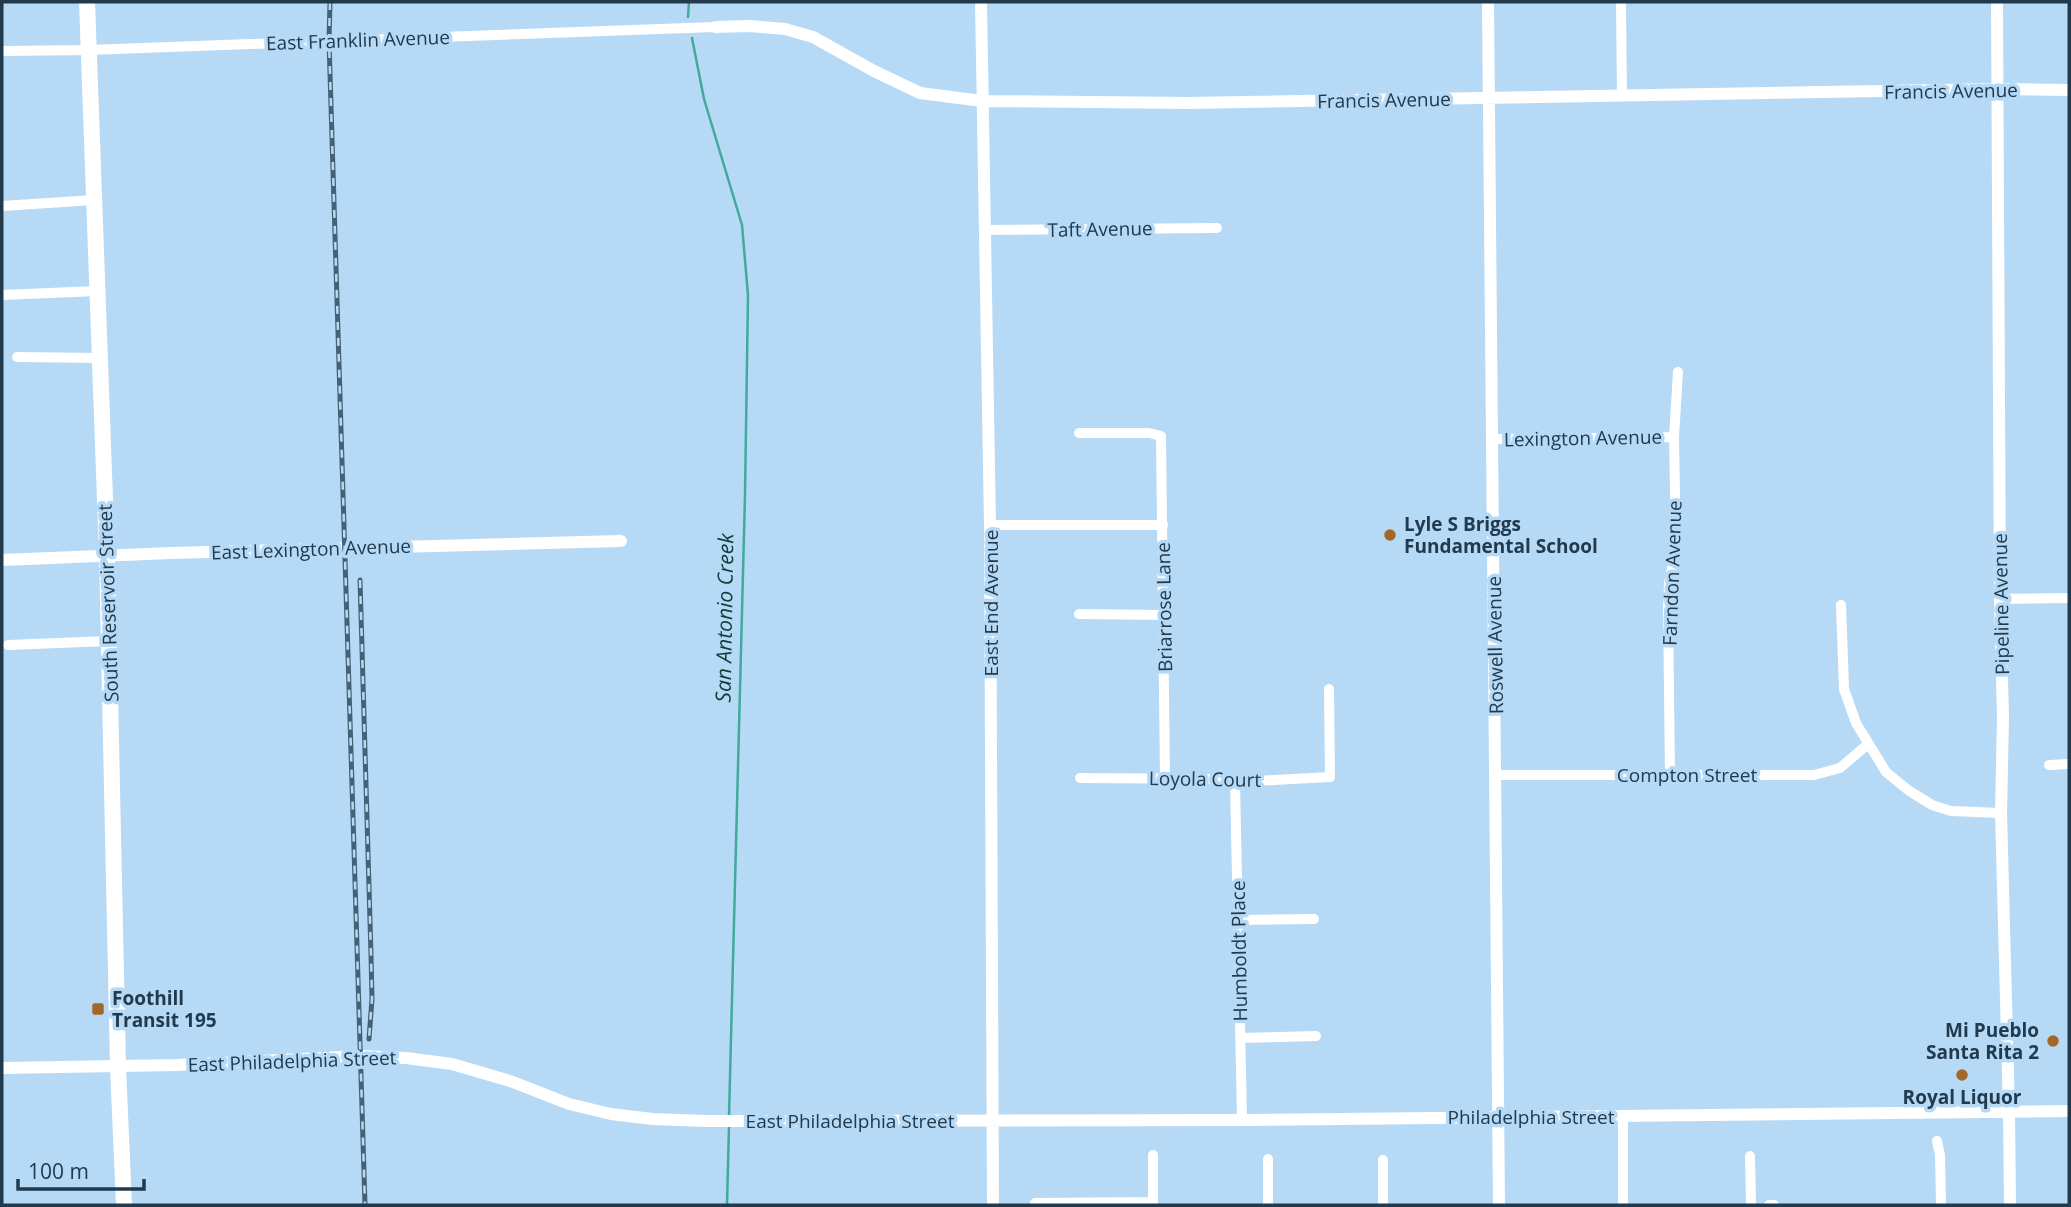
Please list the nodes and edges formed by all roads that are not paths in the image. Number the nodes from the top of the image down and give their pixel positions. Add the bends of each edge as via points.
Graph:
1 (87, 2) edge
2 (981, 2) edge
3 (1488, 2) edge
4 (1620, 2) edge
5 (1997, 2) edge
6 (715, 27) joint
7 (89, 50) junction
8 (2, 51) edge
9 (1999, 89) junction
10 (2069, 90) edge
11 (1622, 96) junction
12 (1489, 98) junction
13 (982, 101) junction
14 (94, 200) junction
15 (2, 206) edge
16 (1217, 228) dead end
17 (984, 230) junction
18 (97, 291) junction
19 (2, 295) edge
20 (17, 358) dead end
21 (99, 358) junction
22 (1678, 372) dead end
23 (1079, 433) dead end
24 (1674, 437) junction
25 (1492, 439) junction
26 (1163, 524) junction
27 (990, 525) junction
28 (621, 541) dead end
29 (107, 555) junction
30 (2, 560) edge
31 (2000, 598) junction
32 (2069, 598) edge
33 (1841, 605) dead end
34 (1079, 614) dead end
35 (1165, 615) junction
36 (109, 641) junction
37 (8, 645) dead end
38 (1329, 689) dead end
39 (1868, 744) junction
40 (2069, 764) edge
41 (2049, 765) dead end
42 (1496, 775) junction
43 (1670, 775) junction
44 (1080, 778) dead end
45 (1165, 778) junction
46 (1235, 782) junction
47 (2001, 813) junction
48 (1314, 919) dead end
49 (1239, 920) junction
50 (1316, 1036) dead end
51 (1240, 1038) junction
52 (118, 1067) junction
53 (2, 1068) edge
54 (2069, 1111) edge
55 (2010, 1112) junction
56 (1499, 1116) junction
57 (1623, 1116) junction
58 (1242, 1120) junction
59 (993, 1122) junction
60 (1937, 1141) dead end
61 (1153, 1155) dead end
62 (1750, 1156) dead end
63 (1268, 1159) dead end
64 (1383, 1160) dead end
65 (1035, 1203) dead end
66 (1153, 1204) edge
67 (124, 1205) edge
68 (993, 1205) edge
69 (1268, 1205) edge
70 (1383, 1205) edge
71 (1499, 1205) edge
72 (1623, 1205) edge
73 (1751, 1205) edge
74 (1941, 1205) edge
75 (2010, 1205) edge

1 - 7 main road, South Reservoir Street
2 - 13 street, East End Avenue
3 - 12 street, Roswell Avenue
4 - 11 street
5 - 9 street, Pipeline Avenue
6 - 7 street, East Franklin Avenue
6 - 13 street, Francis Avenue via 785,29 813,37 920,93
7 - 8 street, East Franklin Avenue
7 - 14 main road, South Reservoir Street
9 - 10 street, Francis Avenue
9 - 11 street, Francis Avenue
9 - 31 street, Pipeline Avenue
11 - 12 street, Francis Avenue
12 - 13 street, Francis Avenue
12 - 25 street, Roswell Avenue
13 - 17 street, East End Avenue
14 - 15 street
14 - 18 main road, South Reservoir Street
16 - 17 street, Taft Avenue
17 - 27 street, East End Avenue
18 - 19 street
18 - 21 main road, South Reservoir Street
20 - 21 street
21 - 29 main road, South Reservoir Street
22 - 24 street, Farndon Avenue
23 - 26 street, Briarrose Lane via 1161,436
24 - 25 street, Lexington Avenue
24 - 43 street, Farndon Avenue via 1676,549 1668,606
25 - 42 street, Roswell Avenue
26 - 27 street
26 - 35 street, Briarrose Lane
27 - 59 street, East End Avenue
28 - 29 street, East Lexington Avenue
29 - 30 street, East Lexington Avenue
29 - 36 main road, South Reservoir Street
31 - 32 street
31 - 47 street, Pipeline Avenue
33 - 39 street via 1844,689
34 - 35 street
35 - 45 street, Briarrose Lane
36 - 37 street
36 - 52 main road, South Reservoir Street
38 - 46 street, Loyola Court via 1330,777
39 - 43 street, Compton Street via 1840,768 1814,775
39 - 47 street via 1886,772 1932,805 1951,811
40 - 41 street
42 - 43 street, Compton Street
42 - 56 street, Roswell Avenue
44 - 45 street, Loyola Court
45 - 46 street, Loyola Court
46 - 49 street, Humboldt Place
47 - 55 street, Pipeline Avenue
48 - 49 street
49 - 51 street, Humboldt Place
50 - 51 street
51 - 58 street, Humboldt Place
52 - 53 street, East Philadelphia Street
52 - 59 street, East Philadelphia Street via 407,1058 452,1064 569,1104 652,1119
52 - 67 main road, South Reservoir Street
54 - 55 street, Philadelphia Street
55 - 57 street, Philadelphia Street
55 - 75 street, Pipeline Avenue
56 - 57 street, Philadelphia Street
56 - 58 street, Philadelphia Street
56 - 71 street, Roswell Avenue
57 - 72 street
58 - 59 street, Philadelphia Street
59 - 68 street, East End Avenue
60 - 74 street
61 - 66 street
62 - 73 street
63 - 69 street
64 - 70 street
65 - 66 street

